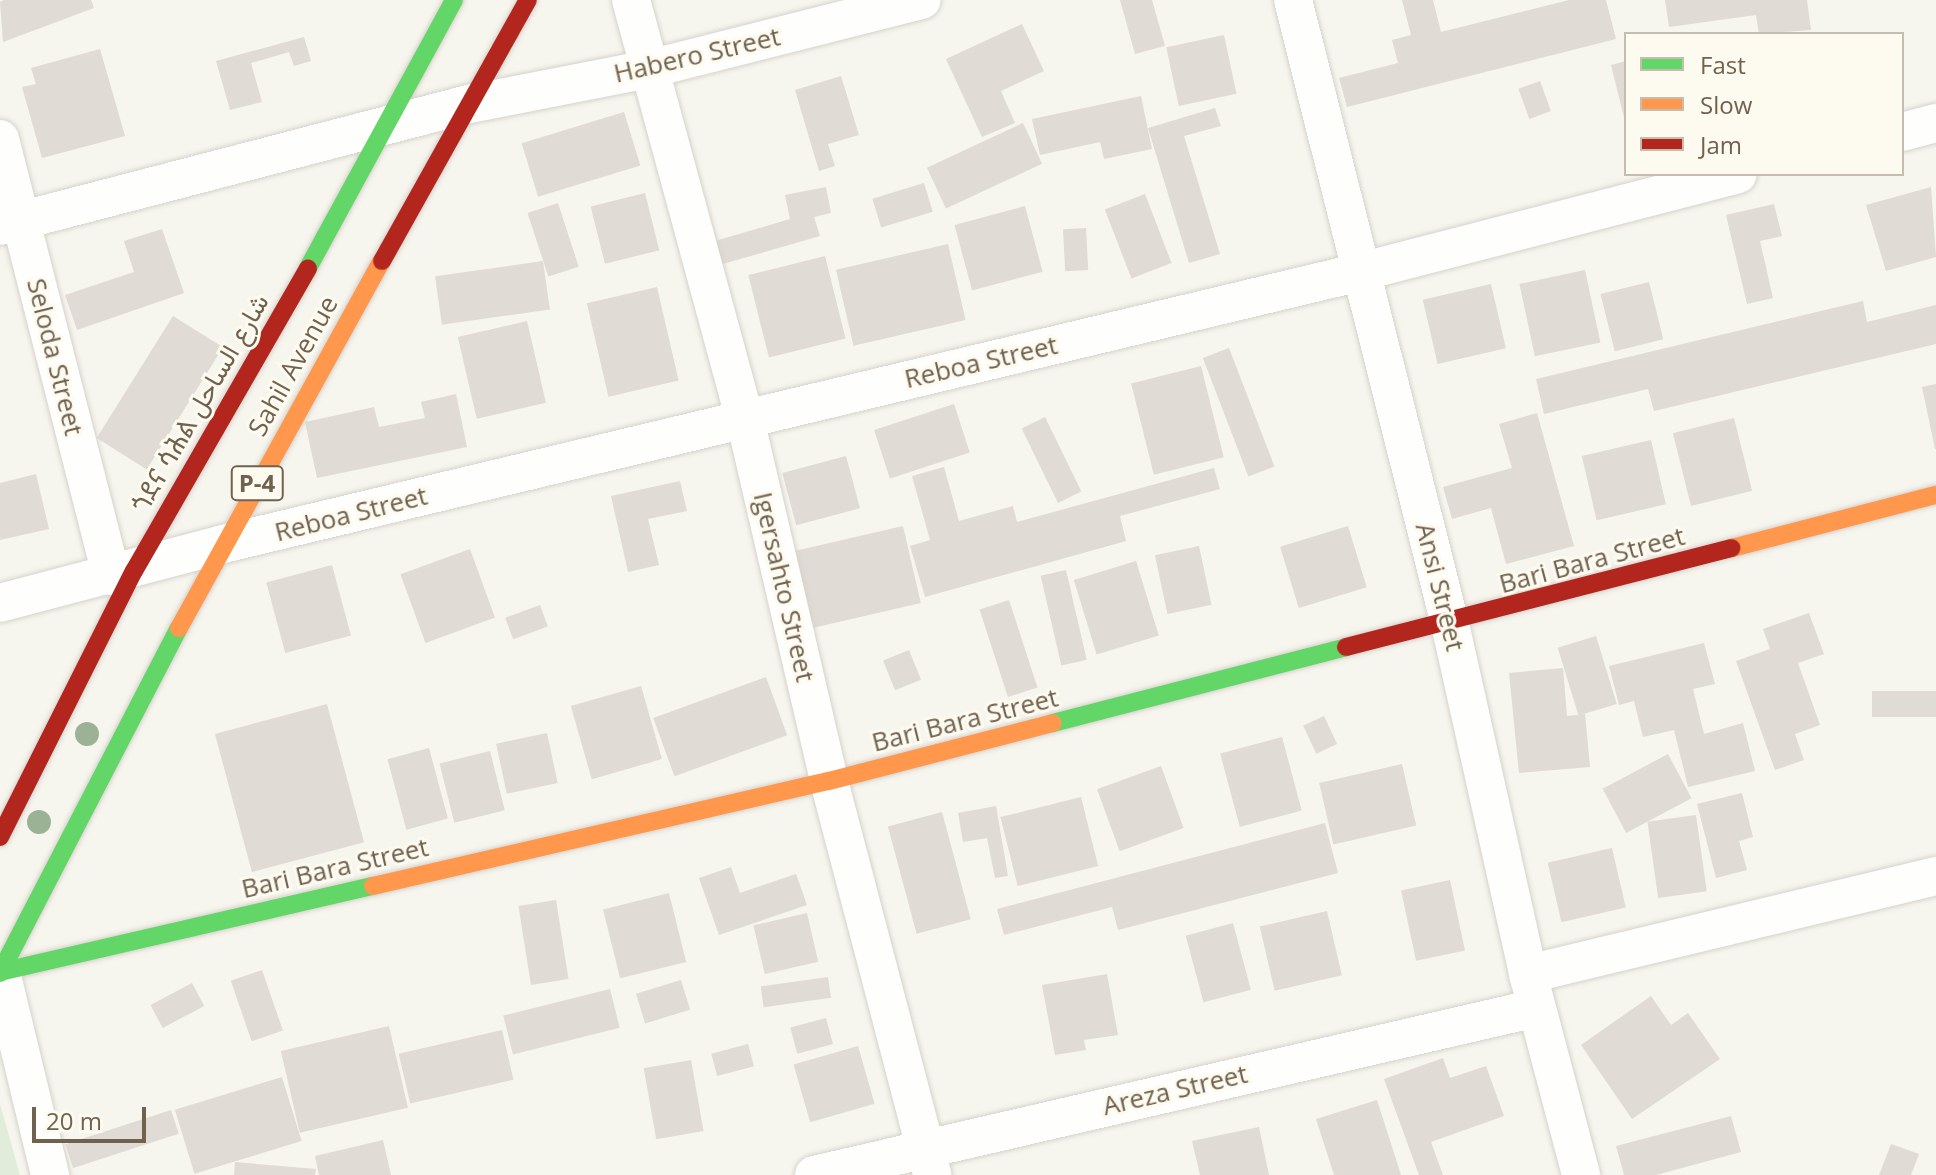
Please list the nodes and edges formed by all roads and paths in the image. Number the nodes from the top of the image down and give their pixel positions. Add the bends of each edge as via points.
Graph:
1 (454, 0) edge
2 (528, 0) edge
3 (631, 0) edge
4 (922, 0) edge
5 (1293, 0) edge
6 (653, 68) junction
7 (470, 104) junction
8 (1936, 123) edge
9 (389, 125) junction
10 (1904, 131) edge
11 (0, 139) edge
12 (1730, 176) edge
13 (10, 223) edge
14 (1360, 272) junction
15 (745, 419) junction
16 (1936, 495) edge
17 (223, 544) junction
18 (122, 573) junction
19 (0, 603) edge
20 (1450, 624) junction
21 (829, 781) junction
22 (0, 837) edge
23 (1936, 876) edge
24 (0, 972) edge
25 (1532, 991) junction
26 (928, 1161) edge
27 (50, 1175) edge
28 (814, 1175) edge
29 (1581, 1175) edge

1 - 9 main road, ጎደና ሳሕል شارع الساحل / P-4
2 - 7 main road, Sahil Avenue / P-4
3 - 6 street, Igersahto Street
4 - 6 street, Habero Street
5 - 14 street, Ansi Street
6 - 7 street, Habero Street
6 - 15 street, Igersahto Street
7 - 9 street, Habero Street
7 - 17 main road, Sahil Avenue / P-4
8 - 10 street
9 - 13 street, Habero Street
9 - 18 main road, ጎደና ሳሕል شارع الساحل / P-4
11 - 13 street, Seloda Street
12 - 14 street, Reboa Street
13 - 18 street, Seloda Street
14 - 15 street, Reboa Street
14 - 20 street, Ansi Street
15 - 17 street, Reboa Street
15 - 21 street, Igersahto Street
16 - 20 main road, Bari Bara Street
17 - 18 street, Reboa Street
17 - 24 main road, Sahil Avenue / P-4
18 - 19 street, Reboa Street
18 - 22 main road, ጎደና ሳሕል شارع الساحل / P-4
20 - 21 main road, Bari Bara Street
20 - 25 street, Ansi Street
21 - 24 main road, Bari Bara Street
21 - 26 street, Igersahto Street
23 - 25 street, Areza Street
24 - 27 street
25 - 26 street, Areza Street
25 - 29 street, Ansi Street
26 - 28 street, Areza Street

